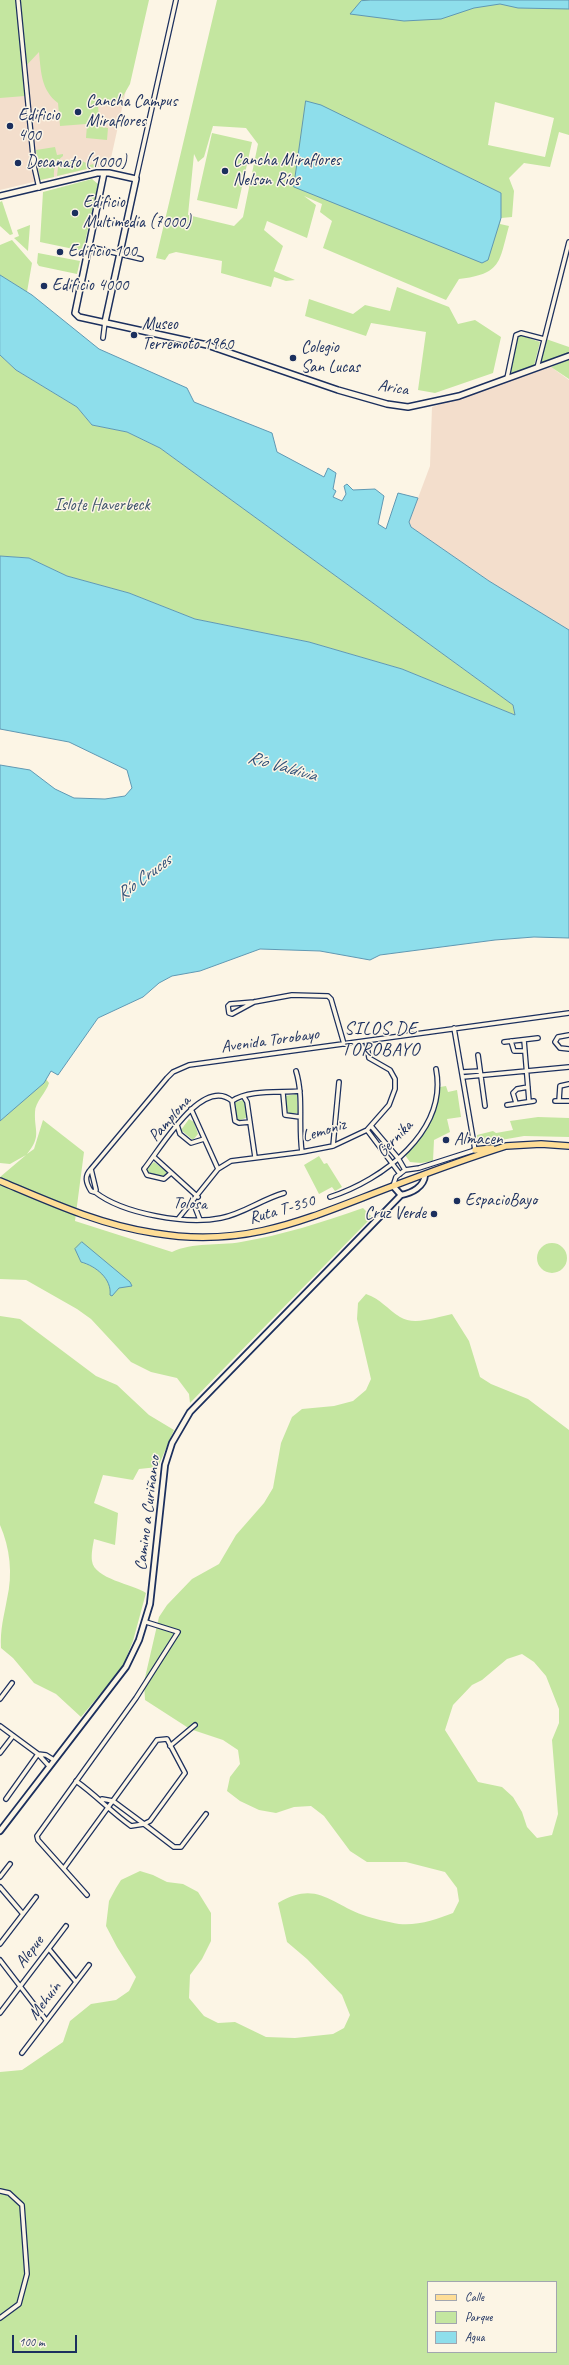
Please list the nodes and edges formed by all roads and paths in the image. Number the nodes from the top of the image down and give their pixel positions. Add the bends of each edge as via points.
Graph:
1 (18, 0) edge
2 (176, 0) edge
3 (104, 173) junction
4 (136, 179) junction
5 (39, 188) junction
6 (0, 196) edge
7 (569, 242) edge
8 (90, 247) junction
9 (119, 253) junction
10 (142, 259) dead end
11 (105, 322) junction
12 (103, 338) dead end
13 (544, 339) junction
14 (569, 356) edge
15 (537, 368) junction
16 (507, 378) junction
17 (254, 1002) junction
18 (569, 1013) edge
19 (454, 1028) junction
20 (569, 1035) edge
21 (538, 1038) dead end
22 (524, 1040) junction
23 (366, 1041) junction
24 (511, 1041) junction
25 (504, 1042) dead end
26 (344, 1044) junction
27 (569, 1049) edge
28 (525, 1051) junction
29 (569, 1053) edge
30 (478, 1055) dead end
31 (569, 1067) edge
32 (436, 1069) dead end
33 (526, 1070) junction
34 (296, 1071) dead end
35 (462, 1072) junction
36 (480, 1073) junction
37 (463, 1077) junction
38 (339, 1082) dead end
39 (569, 1084) edge
40 (528, 1087) junction
41 (300, 1091) junction
42 (283, 1093) junction
43 (244, 1097) junction
44 (232, 1101) junction
45 (529, 1101) junction
46 (534, 1101) dead end
47 (569, 1101) edge
48 (516, 1103) junction
49 (507, 1105) dead end
50 (485, 1106) dead end
51 (191, 1109) junction
52 (300, 1116) junction
53 (250, 1122) junction
54 (177, 1125) junction
55 (371, 1126) junction
56 (367, 1130) junction
57 (204, 1139) junction
58 (333, 1146) junction
59 (506, 1146) junction
60 (569, 1146) edge
61 (475, 1150) junction
62 (302, 1152) junction
63 (154, 1157) junction
64 (255, 1157) junction
65 (398, 1158) junction
66 (393, 1163) junction
67 (419, 1168) junction
68 (91, 1169) junction
69 (218, 1169) junction
70 (405, 1170) junction
71 (171, 1173) junction
72 (400, 1174) junction
73 (425, 1175) junction
74 (0, 1181) edge
75 (393, 1186) junction
76 (95, 1192) junction
77 (284, 1193) dead end
78 (401, 1195) junction
79 (198, 1196) junction
80 (330, 1197) dead end
81 (194, 1202) junction
82 (178, 1219) junction
83 (200, 1220) junction
84 (146, 1622) junction
85 (12, 1683) dead end
86 (0, 1699) edge
87 (195, 1724) dead end
88 (0, 1726) edge
89 (13, 1736) junction
90 (170, 1746) junction
91 (0, 1753) edge
92 (38, 1754) junction
93 (54, 1760) junction
94 (49, 1766) junction
95 (76, 1781) junction
96 (6, 1799) dead end
97 (102, 1799) junction
98 (113, 1801) junction
99 (107, 1808) junction
100 (206, 1814) dead end
101 (144, 1824) junction
102 (0, 1831) edge
103 (10, 1864) dead end
104 (64, 1868) junction
105 (0, 1877) edge
106 (0, 1887) edge
107 (88, 1895) dead end
108 (36, 1897) dead end
109 (23, 1914) junction
110 (66, 1926) dead end
111 (0, 1944) edge
112 (49, 1949) junction
113 (0, 1960) edge
114 (89, 1965) dead end
115 (76, 1982) junction
116 (20, 1987) junction
117 (0, 2013) edge
118 (46, 2020) junction
119 (22, 2053) dead end
120 (0, 2191) edge
121 (0, 2318) edge

1 - 5 street via 34,166
2 - 4 street
3 - 4 main road
3 - 5 main road
3 - 8 main road
4 - 9 main road
5 - 6 main road
7 - 13 street
8 - 9 street
8 - 11 main road, Arica via 75,313 78,317
9 - 10 street
9 - 11 main road
11 - 12 street
11 - 16 main road, Arica via 207,345 387,404 425,404 460,396
13 - 15 street
13 - 16 street via 521,333 516,335
14 - 15 main road, Arica
15 - 16 main road, Arica
17 - 17 street via 230,1004 229,1013 232,1014
17 - 26 street via 292,995 328,996
18 - 19 street, Avenida Torobayo
19 - 23 street, Avenida Torobayo
19 - 35 street
20 - 27 street via 558,1036 555,1042 560,1048
21 - 22 street
22 - 24 street
22 - 28 street
23 - 26 street, Avenida Torobayo
23 - 55 street, Lemoniz via 370,1058 388,1068 395,1082 391,1102
24 - 25 street
24 - 28 street via 514,1051
26 - 68 street, Avenida Torobayo via 181,1068 167,1078
27 - 29 street
28 - 33 street
30 - 36 street
31 - 33 street
32 - 65 street, Gernika via 438,1088 433,1111 418,1137
33 - 36 street
33 - 40 street
34 - 41 street
35 - 36 street
35 - 37 street
36 - 37 street
36 - 50 street
37 - 61 street
38 - 58 street
39 - 47 street via 560,1086 557,1101
40 - 45 street
40 - 48 street via 515,1090
41 - 42 street, Pamplona
41 - 52 street
42 - 43 street, Pamplona via 272,1091
42 - 52 street via 285,1115
43 - 44 street, Pamplona
43 - 53 street
44 - 51 street, Pamplona via 226,1097 212,1098 200,1102
44 - 53 street via 235,1121
45 - 46 street
45 - 48 street
48 - 49 street
51 - 54 street, Pamplona
51 - 57 street
52 - 62 street
53 - 64 street
54 - 57 street via 180,1134 191,1143
54 - 63 street, Pamplona
55 - 56 street, Lemoniz
55 - 65 street
56 - 58 street, Lemoniz
56 - 66 street
57 - 69 street
58 - 62 street, Lemoniz
59 - 60 main road, Ruta T-350
59 - 61 main road
59 - 73 main road, Ruta T-350
61 - 67 street
62 - 64 street, Lemoniz
63 - 71 street
63 - 71 street, Pamplona via 144,1169 146,1174 164,1179
64 - 69 street, Lemoniz via 231,1161
65 - 66 street, Gernika
65 - 70 street
66 - 72 street
66 - 80 street, Gernika via 360,1185
67 - 70 street
67 - 73 street
68 - 76 street
68 - 76 street via 86,1176 87,1183 91,1191
69 - 79 street, Lemoniz
70 - 72 street
71 - 79 street
72 - 75 street
73 - 75 main road, Ruta T-350
73 - 78 street, Camino a Curiñanco via 417,1189
74 - 75 main road, Ruta T-350 via 86,1215 122,1226 166,1235 205,1238 244,1235 280,1228
75 - 78 street
76 - 82 street, Tolosa via 110,1202
77 - 83 street, Tolosa via 268,1197 231,1216
78 - 84 street, Camino a Curiñanco via 190,1412 172,1443 164,1470 152,1594
79 - 81 street, Lemoniz
81 - 82 street, Lemoniz
81 - 83 street
82 - 83 street, Tolosa
84 - 93 street, Camino a Curiñanco via 126,1667
84 - 95 street via 178,1632 136,1698
85 - 86 street
87 - 90 street
88 - 89 street
89 - 91 street
89 - 92 street
90 - 98 street via 167,1739 157,1740
90 - 101 street via 185,1773 150,1821
92 - 93 street via 47,1755
92 - 94 street
92 - 96 street
93 - 94 street, Camino a Curiñanco
94 - 102 street, Camino a Curiñanco
95 - 97 street
95 - 104 street via 37,1836
97 - 98 street
97 - 99 street
98 - 99 street
98 - 101 street
99 - 101 street via 131,1826
99 - 104 street
100 - 101 street via 181,1847 174,1846
103 - 105 street
104 - 107 street
106 - 109 street
108 - 109 street
109 - 111 street
110 - 112 street, Alepue
112 - 115 street
112 - 116 street, Alepue
113 - 116 street
114 - 115 street, Mehuín
115 - 118 street, Mehuín
116 - 117 street, Alepue
116 - 118 street
118 - 119 street, Mehuín
120 - 121 street via 9,2193 22,2206 27,2274 19,2304

